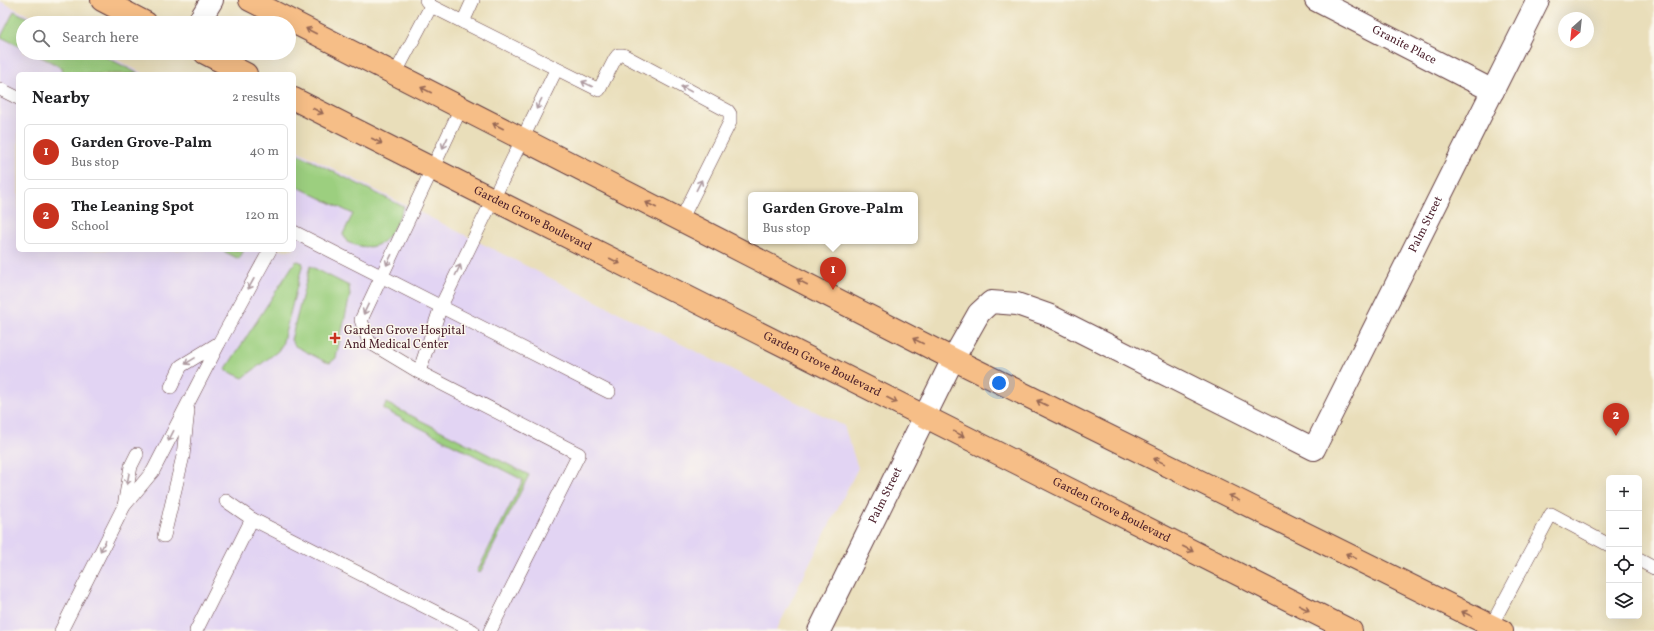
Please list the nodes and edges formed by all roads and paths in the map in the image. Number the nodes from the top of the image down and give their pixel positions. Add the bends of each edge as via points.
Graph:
1 (102, 0) edge
2 (212, 0) edge
3 (250, 0) edge
4 (473, 0) edge
5 (1316, 0) edge
6 (1538, 0) edge
7 (428, 3) edge
8 (133, 16) edge
9 (202, 16) edge
10 (281, 16) edge
11 (463, 22) junction
12 (296, 23) edge
13 (219, 60) edge
14 (556, 70) junction
15 (242, 72) edge
16 (395, 74) junction
17 (0, 89) edge
18 (1493, 91) junction
19 (16, 97) edge
20 (296, 100) edge
21 (461, 108) junction
22 (522, 138) junction
23 (432, 170) junction
24 (492, 200) junction
25 (681, 220) junction
26 (296, 233) edge
27 (269, 252) edge
28 (381, 276) junction
29 (441, 306) junction
30 (219, 343) junction
31 (952, 359) junction
32 (419, 372) junction
33 (171, 387) dead end
34 (609, 392) dead end
35 (189, 402) junction
36 (924, 416) junction
37 (137, 454) dead end
38 (226, 501) dead end
39 (124, 506) junction
40 (252, 519) junction
41 (164, 536) dead end
42 (1606, 542) edge
43 (1642, 562) edge
44 (1654, 568) edge
45 (1497, 628) edge
46 (61, 631) edge
47 (196, 631) edge
48 (472, 631) edge
49 (490, 631) edge
50 (819, 631) edge
51 (1350, 631) edge

1 - 8 main road
2 - 9 street
10 -> 3 main road
4 - 11 lane
5 - 18 street, Granite Place
6 - 18 street, Palm Street
7 - 11 lane
7 - 16 lane
11 - 14 lane
16 -> 12 main road
13 - 15 main road
14 -> 22 lane
25 -> 14 lane via 730,122 728,111 623,55 618,55 615,59 599,90
21 -> 16 main road
17 - 19 lane
18 - 31 street, Palm Street via 1314,449 1048,315 1017,304 991,302 979,313
20 -> 23 main road, Garden Grove Boulevard
22 -> 21 main road
21 -> 23 lane
22 - 24 lane
25 -> 22 main road
23 - 24 main road, Garden Grove Boulevard
23 -> 28 lane
29 -> 24 lane
24 -> 36 main road, Garden Grove Boulevard
31 -> 25 main road
26 - 28 lane
27 -> 30 lane
28 - 29 lane
28 -> 32 lane via 361,320 369,342
29 - 32 lane
29 - 34 lane
30 -> 33 lane via 181,366
30 - 35 lane
31 - 36 street, Palm Street
45 -> 31 main road
32 - 49 lane via 579,454
35 -> 39 lane via 153,471
35 - 41 lane via 183,456
36 - 50 street, Palm Street
36 -> 51 main road, Garden Grove Boulevard
37 -> 39 lane via 131,466
38 - 40 lane
39 -> 46 lane
40 - 47 lane
40 - 48 lane
42 - 45 lane via 1551,514
43 - 44 lane

